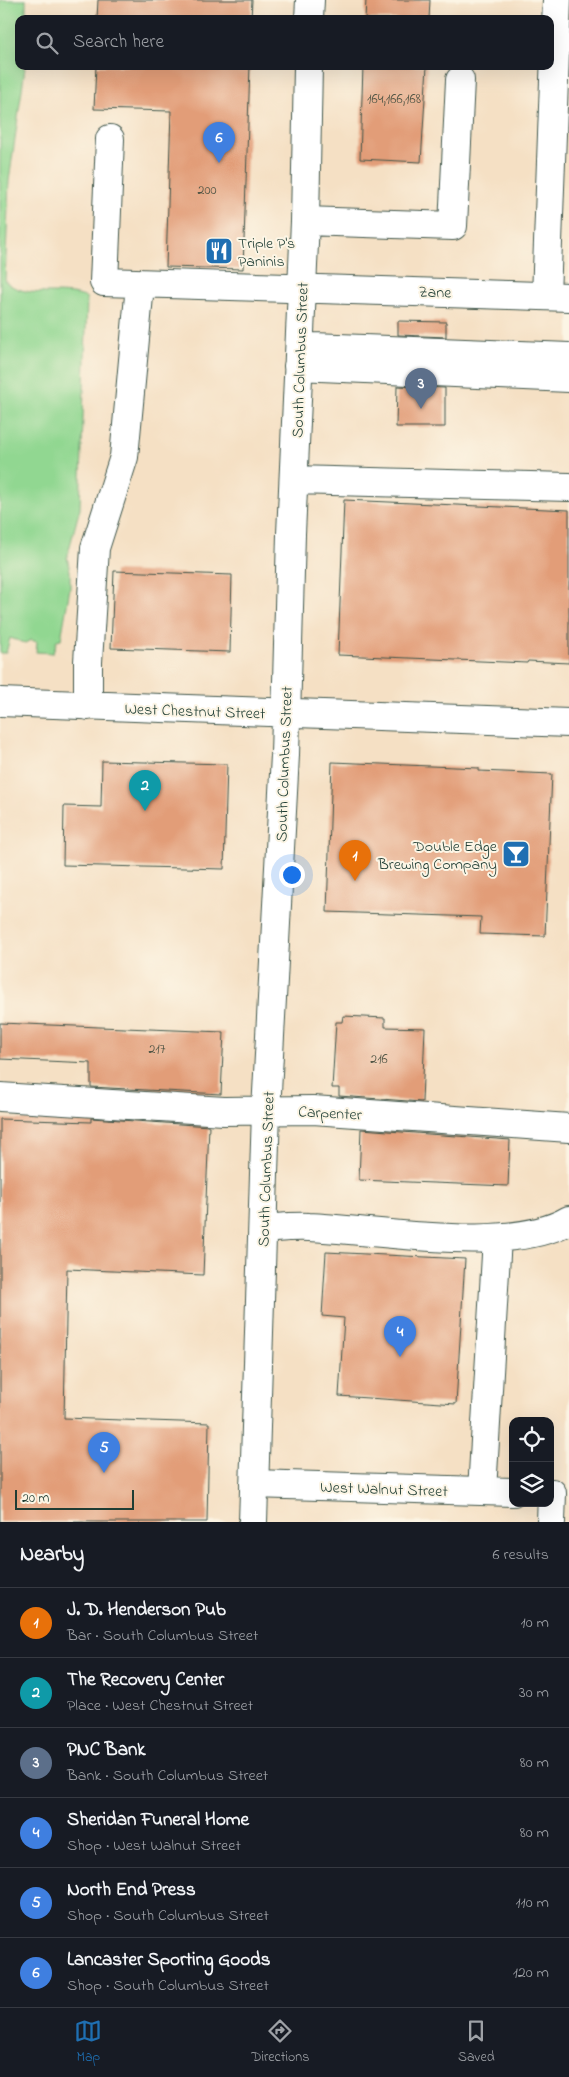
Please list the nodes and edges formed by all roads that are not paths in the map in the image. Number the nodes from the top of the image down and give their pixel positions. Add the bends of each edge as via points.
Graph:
1 (310, 0) edge
2 (557, 0) edge
3 (309, 15) edge
4 (308, 70) edge
5 (460, 80) dead end
6 (110, 139) dead end
7 (305, 221) junction
8 (140, 285) junction
9 (302, 289) junction
10 (558, 296) edge
11 (299, 356) junction
12 (569, 357) edge
13 (569, 378) edge
14 (294, 480) junction
15 (569, 488) edge
16 (0, 702) edge
17 (88, 706) junction
18 (286, 714) junction
19 (569, 723) edge
20 (0, 1097) edge
21 (266, 1111) junction
22 (569, 1128) edge
23 (569, 1220) edge
24 (263, 1229) junction
25 (497, 1238) junction
26 (254, 1484) junction
27 (482, 1491) junction
28 (509, 1492) edge
29 (557, 1494) edge
30 (253, 1522) edge
31 (551, 1522) edge

1 - 3 street
2 - 10 street
4 - 7 street, South Columbus Street
5 - 7 street via 453,226
6 - 8 street, Zane via 104,282
7 - 9 street, South Columbus Street
8 - 9 street, Zane
8 - 17 street via 124,457 95,548
9 - 10 street, Zane
9 - 11 street, South Columbus Street
11 - 12 street
11 - 13 street
11 - 14 street, South Columbus Street
14 - 15 street
14 - 18 street, South Columbus Street
16 - 17 street, West Chestnut Street
17 - 18 street, West Chestnut Street
18 - 19 street, West Chestnut Street
18 - 21 street, South Columbus Street
20 - 21 street, Carpenter
21 - 22 street, Carpenter via 313,1110
21 - 24 street, South Columbus Street
23 - 25 street via 538,1234
24 - 25 street via 306,1226
24 - 26 street, South Columbus Street
25 - 27 street
26 - 27 street, West Walnut Street
26 - 30 street, South Columbus Street
27 - 28 street, West Walnut Street
29 - 31 street

